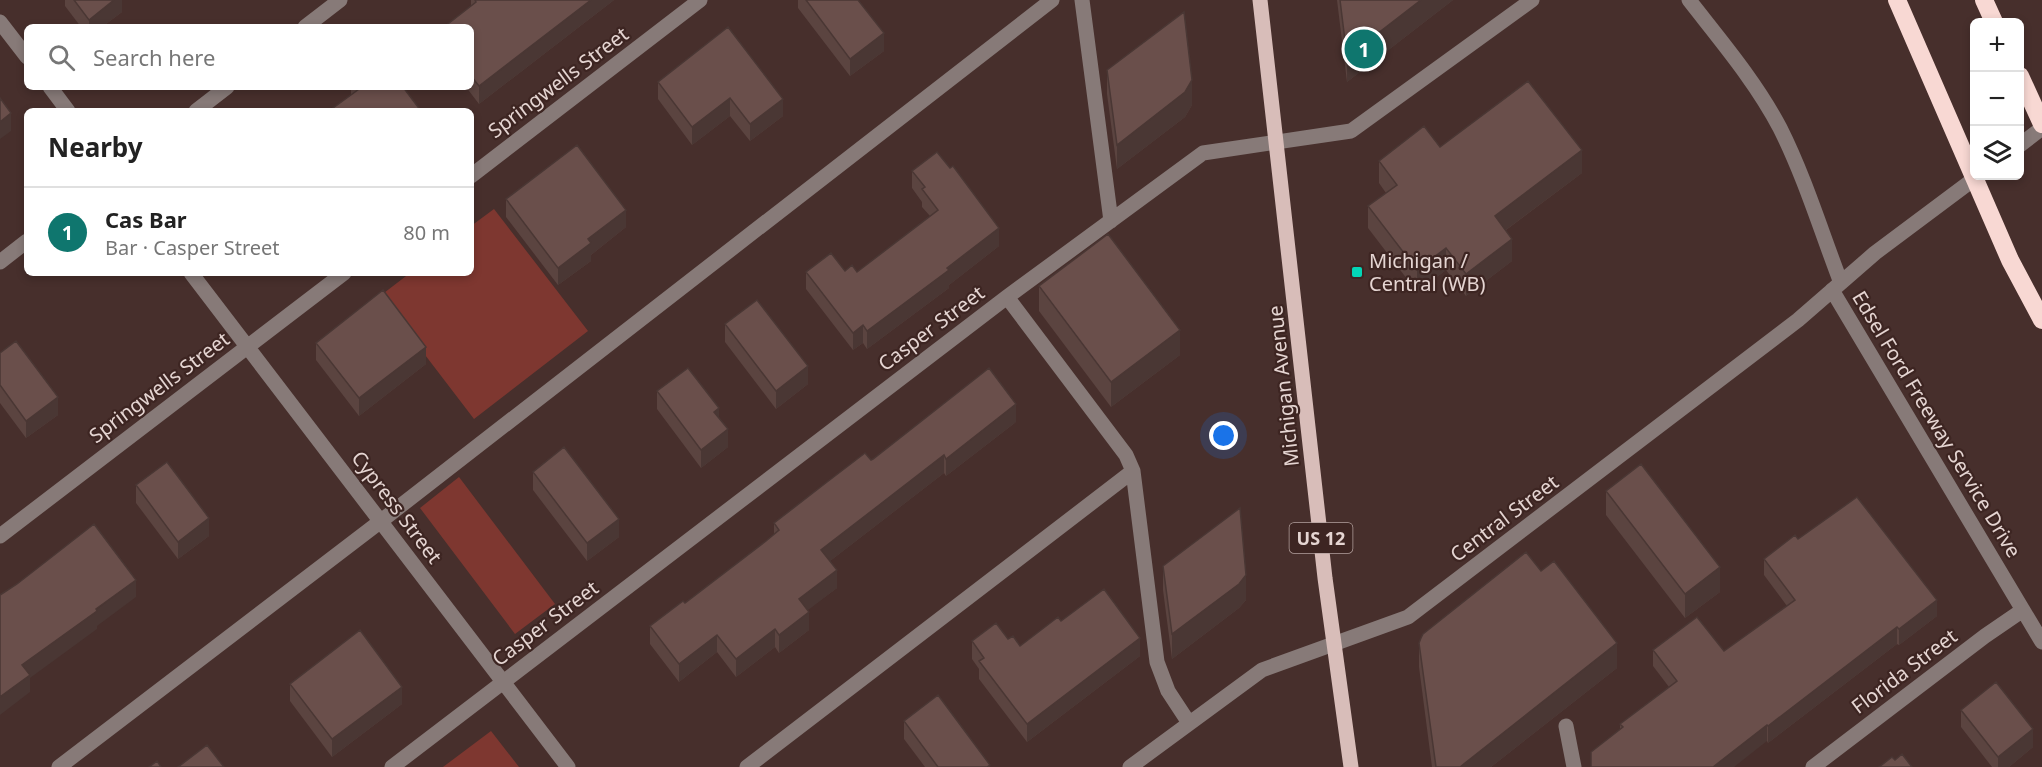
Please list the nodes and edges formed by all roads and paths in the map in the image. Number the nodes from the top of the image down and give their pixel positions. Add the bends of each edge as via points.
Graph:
1 (340, 0) edge
2 (700, 0) edge
3 (1052, 0) edge
4 (1082, 0) edge
5 (1260, 0) edge
6 (1532, 0) edge
7 (1689, 0) edge
8 (1897, 0) edge
9 (1984, 0) edge
10 (1992, 18) edge
11 (0, 22) edge
12 (309, 24) edge
13 (24, 53) edge
14 (2024, 87) edge
15 (52, 90) edge
16 (223, 90) edge
17 (66, 108) edge
18 (200, 108) edge
19 (2042, 126) edge
20 (2024, 140) edge
21 (1276, 141) junction
22 (474, 174) edge
23 (1973, 180) edge
24 (1111, 221) junction
25 (24, 243) edge
26 (0, 262) edge
27 (194, 276) edge
28 (340, 276) edge
29 (1837, 287) junction
30 (1007, 297) junction
31 (2042, 320) edge
32 (247, 346) junction
33 (1134, 471) junction
34 (381, 521) junction
35 (0, 536) edge
36 (2023, 610) junction
37 (2042, 642) edge
38 (1333, 644) junction
39 (503, 682) junction
40 (1190, 723) junction
41 (1566, 726) dead end
42 (59, 767) edge
43 (392, 767) edge
44 (568, 767) edge
45 (747, 767) edge
46 (1130, 767) edge
47 (1351, 767) edge
48 (1574, 767) edge
49 (1813, 767) edge

1 - 12 street
2 - 22 street, Springwells Street
3 - 34 street
4 - 24 street
5 - 21 main road, Michigan Avenue / US 12
6 - 21 street, Casper Street via 1351,131
7 - 29 street, Edsel Ford Freeway Service Drive via 1765,102 1780,129 1808,190
8 - 31 highway via 2010,260
9 - 10 highway
11 - 13 street
14 - 19 highway
15 - 17 street
16 - 18 street
19 - 20 street
21 - 24 street, Casper Street via 1203,153
21 - 38 main road, Michigan Avenue / US 12
23 - 29 street, Central Street via 1875,253
24 - 30 street, Casper Street
25 - 26 street
27 - 32 street, Cypress Street
28 - 32 street, Springwells Street
29 - 36 street, Edsel Ford Freeway Service Drive
29 - 38 street, Central Street via 1408,617
30 - 33 street
30 - 39 street, Casper Street
32 - 34 street, Cypress Street
32 - 35 street, Springwells Street
33 - 40 street via 1157,662 1168,691
33 - 45 street
34 - 39 street, Cypress Street
34 - 42 street
36 - 37 street, Edsel Ford Freeway Service Drive
36 - 49 street, Florida Street
38 - 40 street, Central Street via 1262,670
38 - 47 main road, Michigan Avenue / US 12
39 - 43 street, Casper Street
39 - 44 street, Cypress Street
40 - 46 street, Central Street
41 - 48 street

